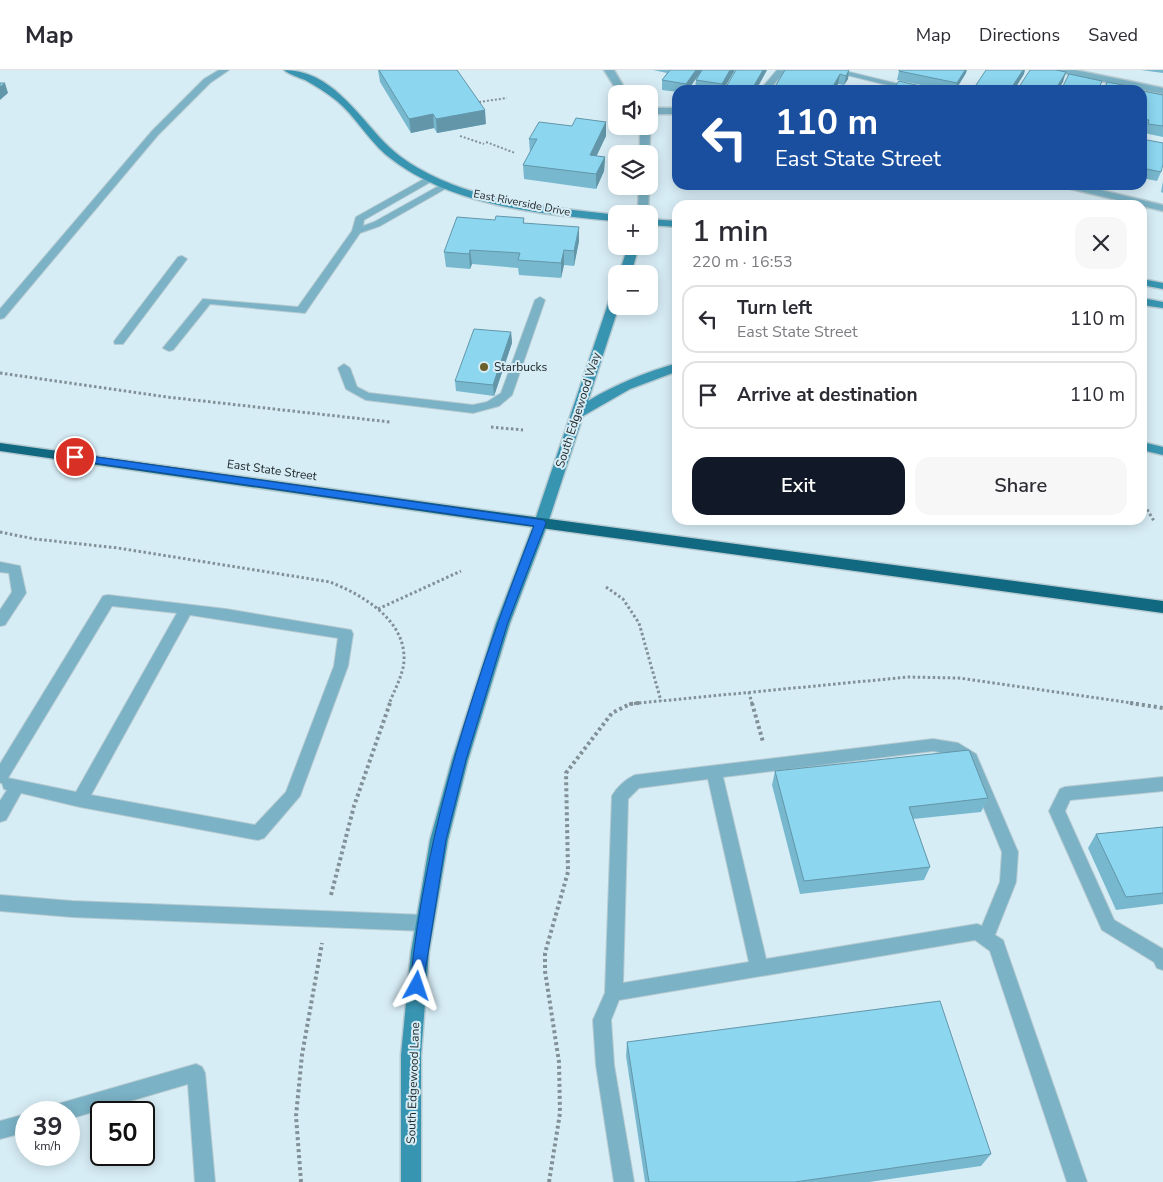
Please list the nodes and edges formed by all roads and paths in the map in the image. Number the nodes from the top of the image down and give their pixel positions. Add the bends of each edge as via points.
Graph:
1 (225, 70) edge
2 (289, 70) edge
3 (609, 70) edge
4 (782, 70) edge
5 (830, 70) edge
6 (1062, 70) edge
7 (618, 85) edge
8 (768, 85) edge
9 (897, 85) edge
10 (1134, 85) edge
11 (1147, 88) edge
12 (1163, 91) edge
13 (508, 98) dead end
14 (479, 102) edge
15 (658, 111) edge
16 (672, 111) edge
17 (460, 136) edge
18 (515, 153) dead end
19 (431, 178) junction
20 (447, 185) junction
21 (1088, 190) edge
22 (1130, 200) edge
23 (1147, 204) edge
24 (1163, 208) edge
25 (608, 217) edge
26 (658, 223) edge
27 (672, 224) edge
28 (357, 231) junction
29 (182, 258) dead end
30 (1147, 283) edge
31 (1163, 286) edge
32 (540, 300) dead end
33 (1147, 302) edge
34 (1163, 305) edge
35 (610, 315) edge
36 (0, 316) edge
37 (119, 342) dead end
38 (169, 348) dead end
39 (344, 368) dead end
40 (672, 369) edge
41 (0, 372) edge
42 (577, 414) junction
43 (398, 422) dead end
44 (485, 426) dead end
45 (523, 430) dead end
46 (0, 447) edge
47 (1147, 447) edge
48 (1163, 451) edge
49 (1147, 509) edge
50 (1154, 521) dead end
51 (541, 523) junction
52 (0, 532) edge
53 (0, 567) edge
54 (462, 571) dead end
55 (606, 587) dead end
56 (1163, 607) edge
57 (378, 609) junction
58 (186, 610) junction
59 (0, 621) edge
60 (749, 692) dead end
61 (661, 701) dead end
62 (770, 765) junction
63 (714, 771) junction
64 (0, 777) edge
65 (0, 781) edge
66 (1163, 784) edge
67 (17, 786) junction
68 (80, 800) junction
69 (0, 815) edge
70 (0, 903) edge
71 (327, 918) junction
72 (425, 924) junction
73 (985, 938) junction
74 (1163, 962) edge
75 (758, 968) junction
76 (614, 993) junction
77 (80, 1107) edge
78 (15, 1126) edge
79 (0, 1130) edge
80 (205, 1182) edge
81 (301, 1182) edge
82 (411, 1182) edge
83 (624, 1182) edge
84 (1076, 1182) edge

1 - 36 lane via 206,81 155,133
2 - 19 street, East Riverside Drive via 325,87 342,100 390,153
3 - 7 street
4 - 8 lane
5 - 9 lane
6 - 10 street
11 - 12 street
13 - 14 path
15 - 16 street
17 - 18 path
19 - 20 street, East Riverside Drive
19 - 28 lane via 359,219
20 - 25 street, East Riverside Drive via 482,197
20 - 28 lane via 377,224
21 - 22 street
23 - 24 street
26 - 27 street
28 - 38 lane via 301,311 207,301
29 - 37 lane
30 - 31 street
32 - 39 lane via 506,395 486,408 473,410 366,396 352,389
33 - 34 street
35 - 42 street, South Edgewood Way
40 - 42 street via 647,375 607,393
41 - 43 path via 167,397
42 - 51 street, South Edgewood Way
44 - 45 path
46 - 51 highway, East State Street
47 - 48 street
49 - 50 path
51 - 56 highway, East State Street
51 - 72 street, South Edgewood Lane via 503,622 460,760 439,840
52 - 57 path via 330,582 350,589
53 - 59 lane via 15,569 19,593
54 - 57 path
55 - 61 path via 623,599 639,623
57 - 71 path via 396,630 403,645 404,663 351,818
58 - 64 lane via 108,600
58 - 68 lane
58 - 68 lane via 346,634 342,666 292,796 258,833
60 - 62 path
62 - 63 lane
62 - 73 lane via 933,746 958,749 971,758 1010,852 1008,882
63 - 75 lane
63 - 76 lane via 635,782 620,796
65 - 67 lane
66 - 74 lane via 1064,794 1057,811 1108,925 1160,956
67 - 68 lane
67 - 69 lane
70 - 71 lane via 72,909
71 - 72 lane
71 - 81 path via 300,1072 296,1116
72 - 82 street, South Edgewood Lane via 412,1055
73 - 75 lane via 977,932
73 - 84 lane via 997,946
75 - 76 lane
76 - 83 lane via 602,1020 605,1065
77 - 80 lane via 196,1073
78 - 79 lane

